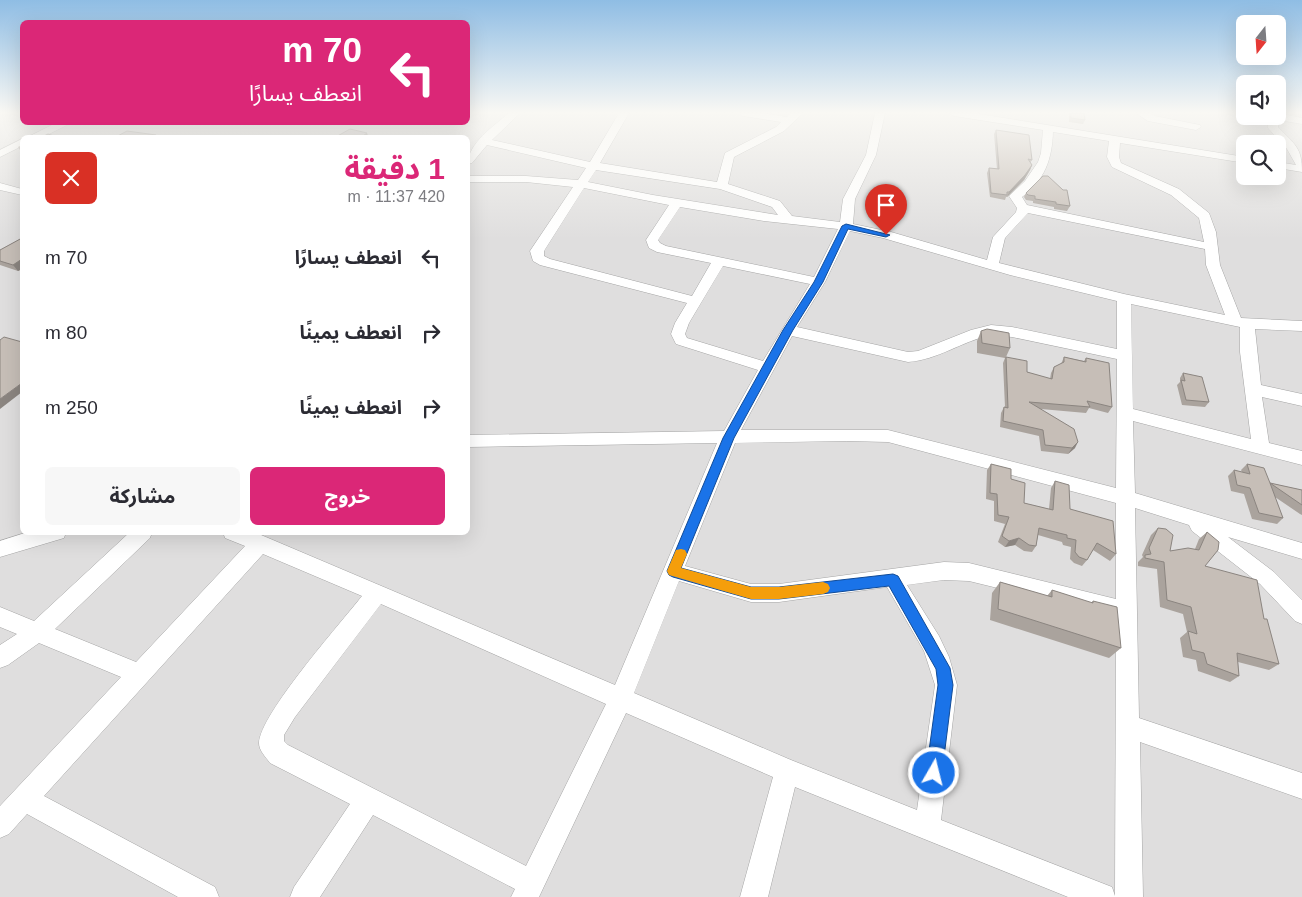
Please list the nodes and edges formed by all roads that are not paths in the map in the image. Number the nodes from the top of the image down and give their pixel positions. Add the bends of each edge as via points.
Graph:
1 (544, 155) edge
2 (600, 155) edge
3 (731, 155) edge
4 (871, 155) edge
5 (1046, 155) edge
6 (1113, 155) edge
7 (1295, 155) edge
8 (593, 166) junction
9 (1286, 167) edge
10 (1302, 168) edge
11 (470, 179) edge
12 (580, 184) junction
13 (0, 186) edge
14 (722, 186) junction
15 (20, 191) edge
16 (677, 203) junction
17 (1023, 208) junction
18 (788, 220) junction
19 (846, 226) junction
20 (1212, 247) junction
21 (720, 262) junction
22 (992, 265) junction
23 (818, 282) junction
24 (1124, 298) junction
25 (696, 301) junction
26 (1241, 322) junction
27 (1302, 326) edge
28 (788, 330) junction
29 (1125, 356) junction
30 (767, 368) junction
31 (1253, 389) junction
32 (1302, 400) edge
33 (1126, 414) junction
34 (728, 438) junction
35 (470, 442) edge
36 (1260, 448) junction
37 (1302, 458) edge
38 (1126, 498) junction
39 (1190, 518) junction
40 (47, 535) edge
41 (140, 535) edge
42 (240, 535) edge
43 (260, 543) junction
44 (0, 549) edge
45 (1302, 550) edge
46 (673, 571) junction
47 (893, 580) junction
48 (377, 593) junction
49 (1127, 611) junction
50 (1302, 614) edge
51 (0, 617) edge
52 (37, 632) junction
53 (0, 658) edge
54 (139, 674) junction
55 (622, 698) junction
56 (1128, 726) junction
57 (786, 771) junction
58 (1302, 786) edge
59 (24, 799) junction
60 (368, 800) junction
61 (0, 825) edge
62 (927, 827) junction
63 (529, 890) edge
64 (205, 897) edge
65 (304, 897) edge
66 (754, 897) edge
67 (1102, 897) edge
68 (1129, 897) edge

1 - 8 street
2 - 8 street
3 - 14 street
4 - 19 street via 849,199
5 - 17 street via 1023,192 1015,196
6 - 20 street via 1116,165 1175,192 1205,216
7 - 10 street
8 - 12 street
8 - 14 street
9 - 10 street
11 - 12 street via 526,179
12 - 16 street
12 - 25 street via 537,251 538,258
13 - 15 street
14 - 18 street via 776,204
16 - 18 street
16 - 21 street via 652,240 654,245
17 - 20 street
17 - 22 street via 999,237
18 - 19 street
19 - 22 street
19 - 23 street
20 - 26 street via 1216,273
21 - 23 street
21 - 25 street
22 - 24 street
23 - 28 street
24 - 26 street
24 - 29 street
25 - 30 street via 682,323 678,334 681,341
26 - 27 street
26 - 31 street
28 - 29 street via 908,357 920,356 991,330
28 - 30 street
29 - 33 street
30 - 34 street
31 - 32 street
31 - 36 street
33 - 36 street
33 - 38 street
34 - 35 street
34 - 38 street via 888,436
34 - 46 street
36 - 37 street
38 - 39 street
38 - 49 street
39 - 45 street
39 - 50 street via 1267,578
40 - 44 street
41 - 52 street
42 - 43 street
43 - 48 street
43 - 54 street
46 - 47 street via 751,593 779,593
46 - 55 street
47 - 49 street via 944,571 969,572
47 - 62 street via 934,649 943,668 946,685
48 - 55 street
48 - 60 street via 287,709 273,731 271,745 279,754
49 - 56 street
51 - 52 street
52 - 53 street
52 - 54 street
54 - 59 street
55 - 57 street
55 - 63 street
56 - 58 street
56 - 68 street
57 - 62 street
57 - 66 street
59 - 61 street
59 - 64 street
60 - 63 street
60 - 65 street
62 - 67 street

